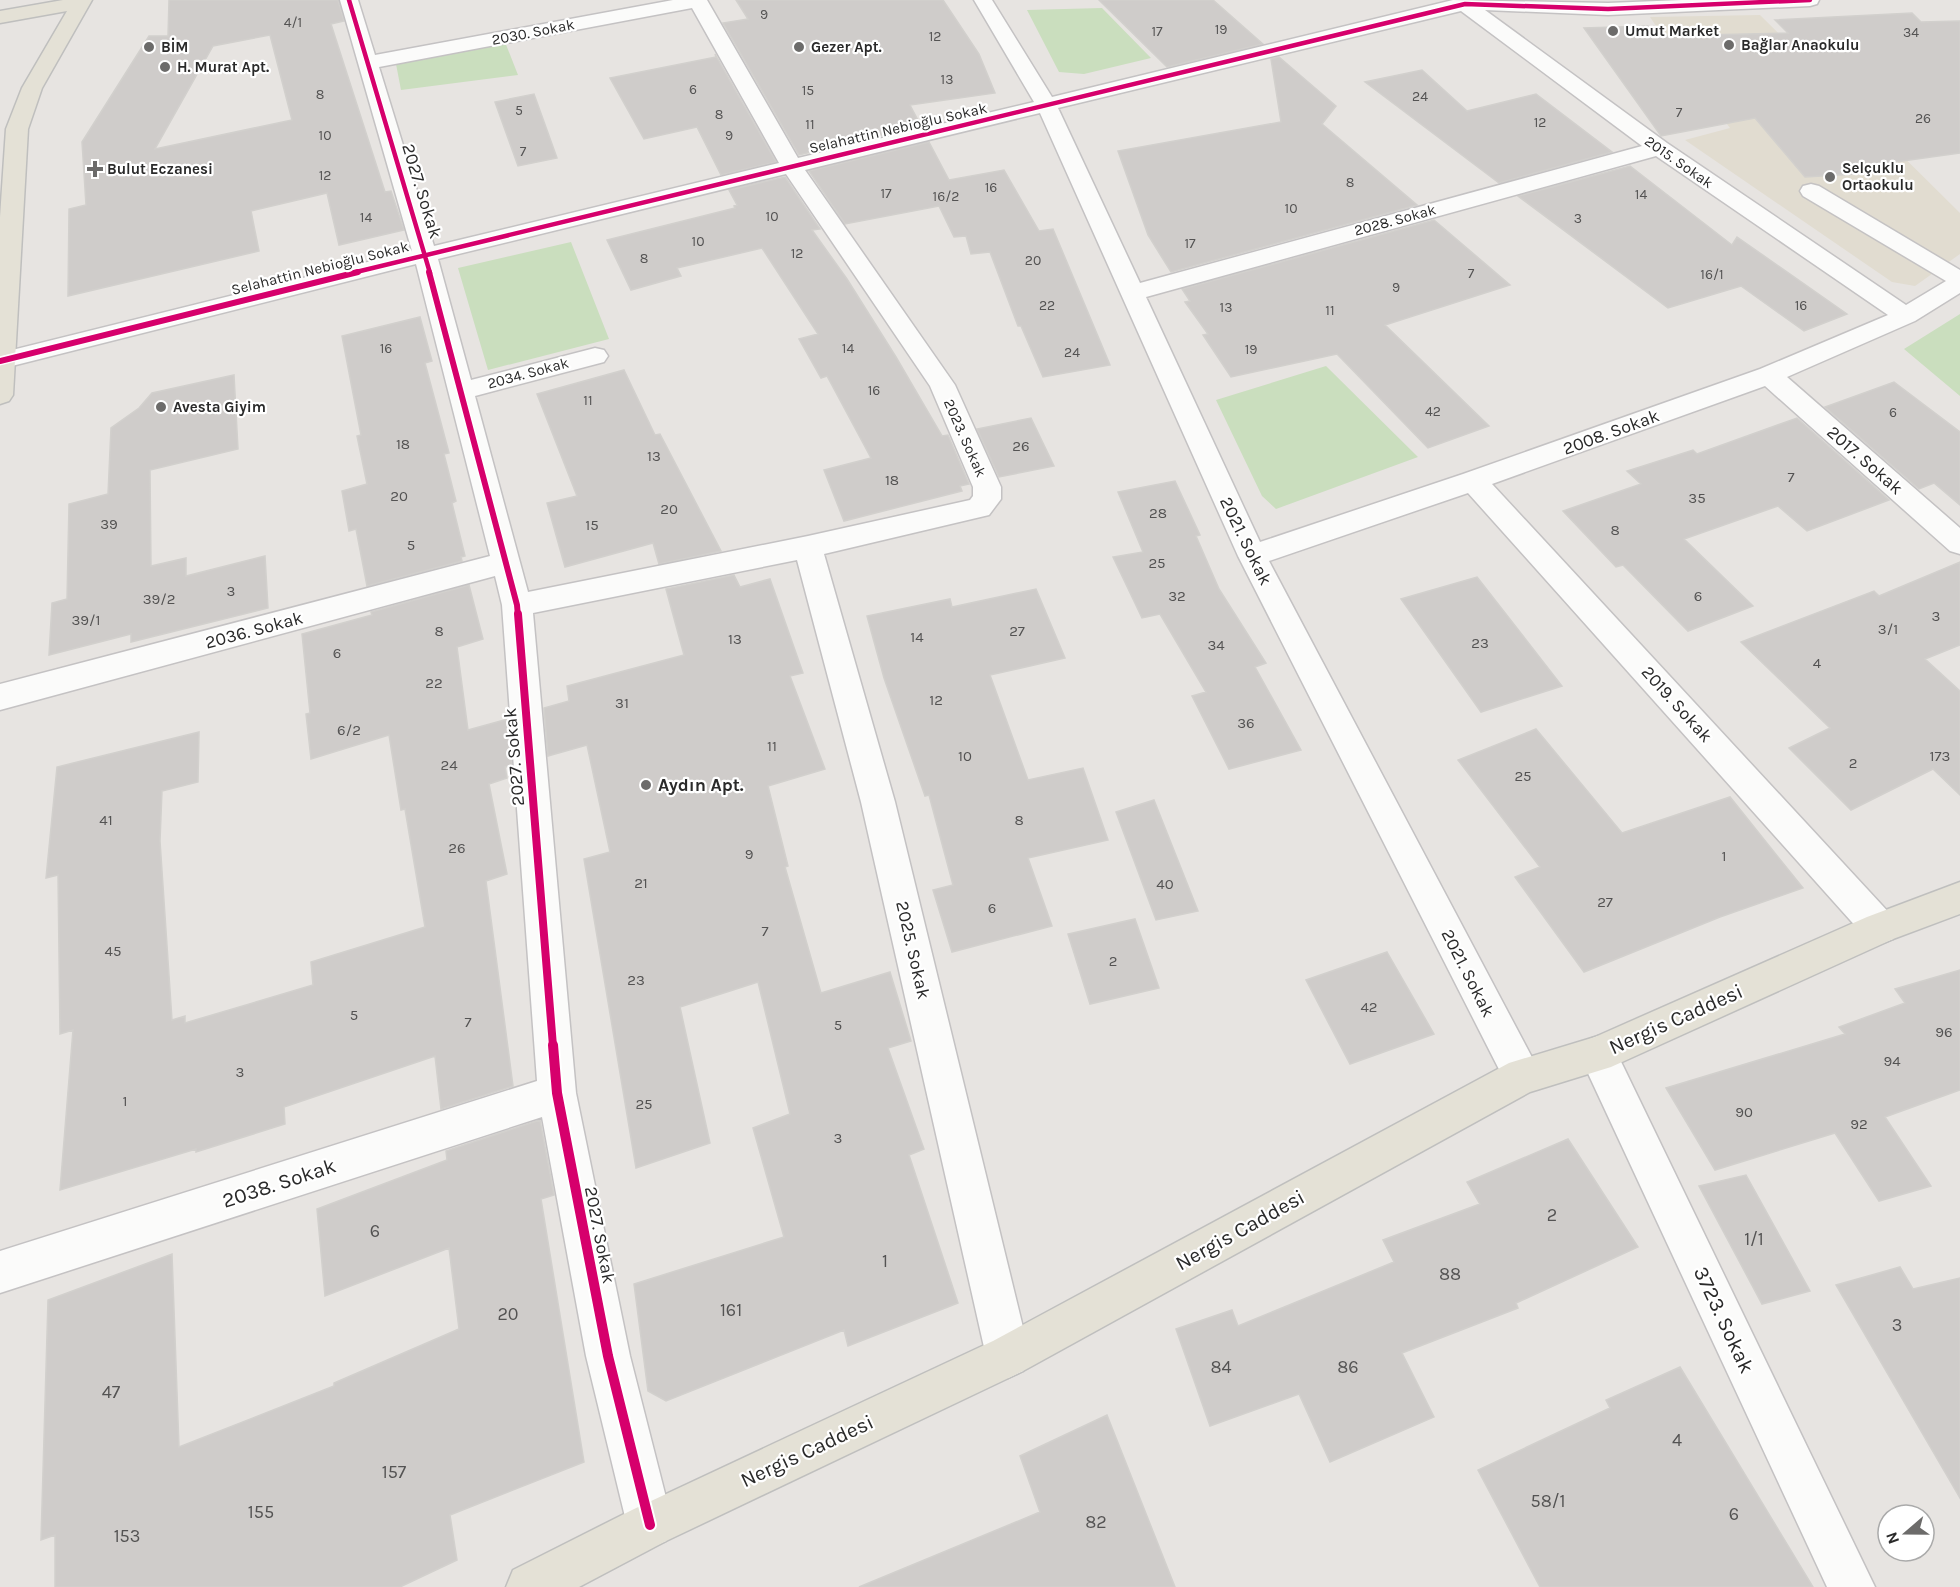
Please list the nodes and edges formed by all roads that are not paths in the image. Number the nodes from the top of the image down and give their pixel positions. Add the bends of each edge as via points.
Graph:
1 (82, 0) edge
2 (349, 0) edge
3 (697, 0) edge
4 (1810, 0) edge
5 (993, 1) edge
6 (1462, 2) edge
7 (1512, 3) edge
8 (0, 17) edge
9 (367, 63) junction
10 (1047, 106) junction
11 (1659, 148) junction
12 (792, 167) junction
13 (1811, 191) dead end
14 (425, 255) junction
15 (1960, 281) edge
16 (1131, 293) junction
17 (1906, 316) junction
18 (596, 356) dead end
19 (1, 362) edge
20 (1769, 375) junction
21 (461, 390) junction
22 (0, 395) edge
23 (1473, 481) junction
24 (1960, 544) edge
25 (808, 546) junction
26 (1252, 556) junction
27 (507, 562) junction
28 (517, 605) junction
29 (0, 698) edge
30 (1960, 897) edge
31 (1880, 928) junction
32 (1598, 1054) junction
33 (1522, 1076) junction
34 (557, 1093) junction
35 (0, 1272) edge
36 (1008, 1356) junction
37 (650, 1525) junction
38 (530, 1587) edge
39 (1851, 1587) edge

1 - 8 main road via 55,9
1 - 19 main road via 32,88 17,129
2 - 9 street, 2027. Sokak
3 - 9 street, 2030. Sokak
3 - 12 street, 2023. Sokak
4 - 7 street, Selahattin Nebioğlu Sokak via 1608,9
5 - 10 street, 2021. Sokak
6 - 7 street, Selahattin Nebioğlu Sokak
6 - 10 street, Selahattin Nebioğlu Sokak
6 - 11 street, 2015. Sokak
9 - 14 street, 2027. Sokak
10 - 12 street, Selahattin Nebioğlu Sokak
10 - 16 street, 2021. Sokak
11 - 16 street, 2028. Sokak
11 - 17 street, 2015. Sokak
12 - 14 street, Selahattin Nebioğlu Sokak
12 - 25 street, 2023. Sokak via 942,385 987,487 987,499 979,508
13 - 15 street
14 - 19 street, Selahattin Nebioğlu Sokak
14 - 21 street, 2027. Sokak
15 - 17 street, 2008. Sokak
16 - 26 street, 2021. Sokak
17 - 20 street, 2008. Sokak
18 - 21 street, 2034. Sokak
19 - 22 main road
20 - 23 street, 2008. Sokak
20 - 24 street, 2017. Sokak
21 - 27 street, 2027. Sokak
23 - 26 street, 2008. Sokak
23 - 31 street, 2019. Sokak
25 - 28 street, 2023. Sokak
25 - 36 street, 2025. Sokak via 878,802
26 - 33 street, 2021. Sokak
27 - 28 street, 2027. Sokak
27 - 29 street, 2036. Sokak
28 - 34 street, 2027. Sokak
30 - 31 main road, Nergis Caddesi
31 - 32 main road, Nergis Caddesi
32 - 33 main road, Nergis Caddesi
32 - 39 street, 3723. Sokak
33 - 36 main road, Nergis Caddesi
34 - 35 street, 2038. Sokak
34 - 37 street, 2027. Sokak via 608,1356
36 - 37 main road, Nergis Caddesi
37 - 38 main road, Nergis Caddesi

